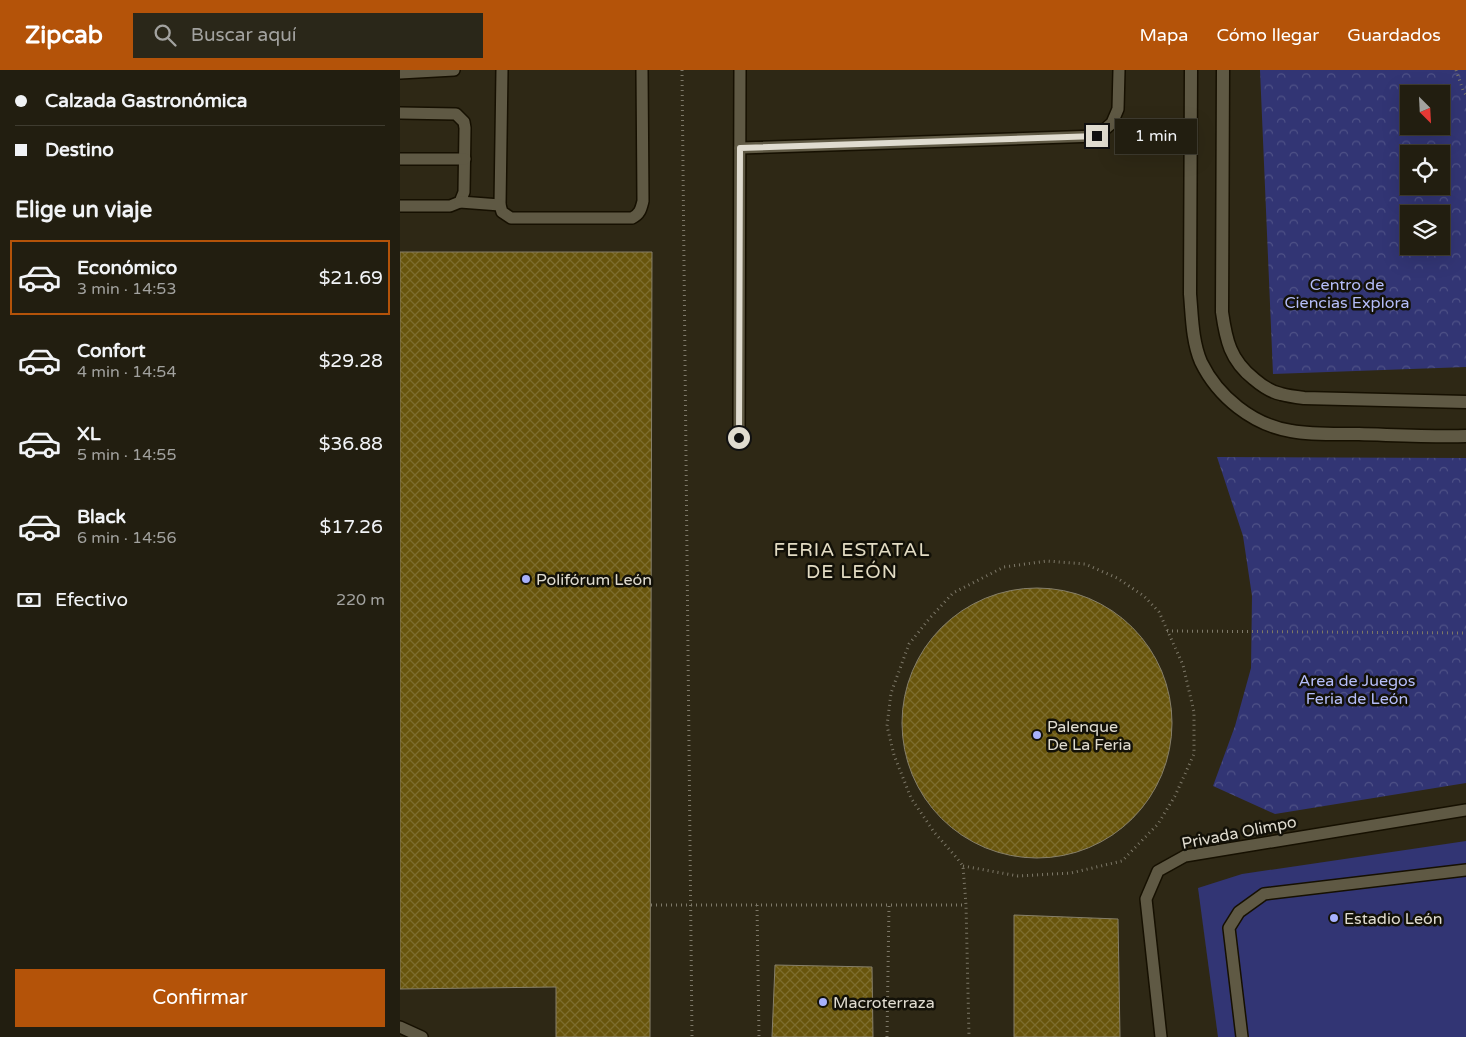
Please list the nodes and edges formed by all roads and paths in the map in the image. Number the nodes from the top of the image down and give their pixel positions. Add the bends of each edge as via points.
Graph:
1 (454, 70) edge
2 (502, 70) edge
3 (642, 70) edge
4 (682, 70) edge
5 (740, 70) edge
6 (1119, 70) edge
7 (1191, 70) edge
8 (1223, 70) edge
9 (1456, 70) edge
10 (400, 73) edge
11 (1466, 95) edge
12 (400, 113) edge
13 (740, 148) junction
14 (400, 159) edge
15 (465, 159) junction
16 (460, 202) junction
17 (500, 205) junction
18 (400, 206) edge
19 (1466, 402) edge
20 (1466, 436) edge
21 (739, 438) dead end
22 (1167, 631) junction
23 (1466, 633) edge
24 (1466, 810) edge
25 (963, 866) junction
26 (1466, 870) edge
27 (651, 905) dead end
28 (692, 905) junction
29 (757, 905) junction
30 (889, 905) junction
31 (966, 905) junction
32 (400, 1027) edge
33 (422, 1037) edge
34 (692, 1037) edge
35 (759, 1037) edge
36 (887, 1037) edge
37 (969, 1037) edge
38 (1161, 1037) edge
39 (1242, 1037) edge

1 - 10 lane
2 - 17 lane
3 - 17 lane via 643,201 637,216 511,218 502,212
4 - 28 path
5 - 13 lane
6 - 13 lane via 1118,109 1112,123 1097,136
7 - 20 street via 1190,294 1193,331 1201,361 1217,387 1260,422 1290,431
8 - 19 street via 1222,312 1232,354 1244,371 1261,385 1280,394 1304,398
9 - 11 path
12 - 15 lane via 456,114 464,122
13 - 21 lane
14 - 15 lane
15 - 16 lane via 464,197
16 - 17 lane
16 - 18 lane via 450,206
22 - 23 path
22 - 25 path via 1183,665 1194,712 1194,754 1186,776 1158,824 1122,861 1071,873 1018,876
22 - 25 path via 1159,612 1144,596 1117,578 1084,564 1047,561 1004,567 953,593 929,619 909,644 891,693 887,726 894,755 911,798
24 - 38 lane, Privada Olimpo via 1185,856 1158,871 1146,899
25 - 31 path
26 - 39 lane via 1264,894 1239,912 1229,928
27 - 28 path
28 - 29 path
28 - 34 path
29 - 30 path
29 - 35 path
30 - 31 path
30 - 36 path
31 - 37 path
32 - 33 lane

